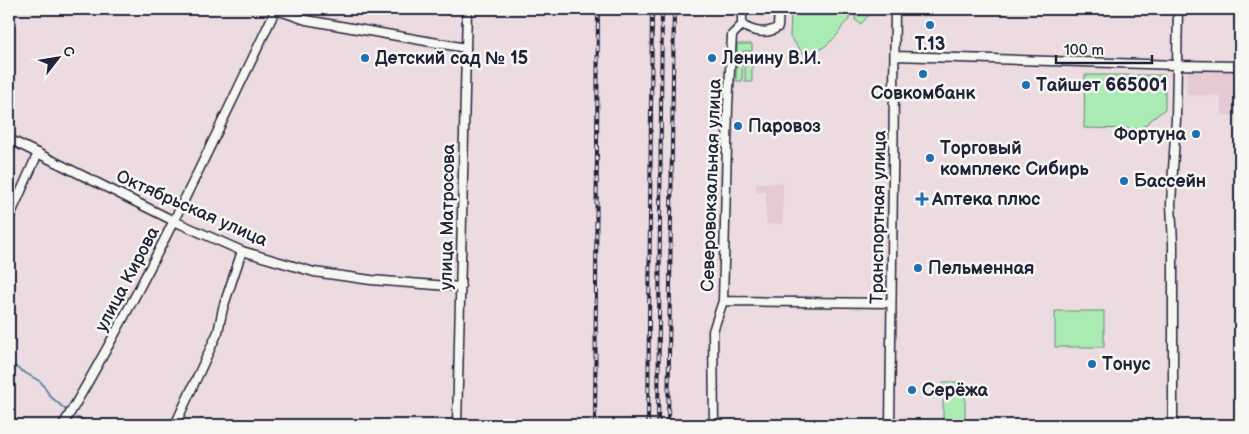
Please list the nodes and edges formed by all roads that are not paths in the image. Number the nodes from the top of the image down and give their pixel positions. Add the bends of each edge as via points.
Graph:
1 (275, 9) edge
2 (466, 9) edge
3 (742, 9) edge
4 (779, 9) edge
5 (895, 9) edge
6 (1178, 9) edge
7 (742, 25) junction
8 (466, 48) junction
9 (895, 56) junction
10 (1177, 65) junction
11 (1240, 66) edge
12 (9, 139) edge
13 (38, 153) junction
14 (9, 218) edge
15 (174, 220) junction
16 (242, 250) junction
17 (461, 287) junction
18 (723, 301) junction
19 (891, 303) junction
20 (63, 425) edge
21 (175, 425) edge
22 (457, 425) edge
23 (714, 425) edge
24 (890, 425) edge
25 (1173, 425) edge

1 - 8 street via 306,20
1 - 15 street, улица Кирова
2 - 8 street, улица Матросова
3 - 7 street, Северовокзальная улица
4 - 7 street via 778,28 772,32 752,31
5 - 9 street, Транспортная улица
6 - 10 street
7 - 18 street, Северовокзальная улица via 732,35
8 - 17 street, улица Матросова
9 - 10 street
9 - 19 street, Транспортная улица
10 - 11 street
10 - 25 street via 1171,204
12 - 13 street, Октябрьская улица
13 - 14 street
13 - 15 street, Октябрьская улица
15 - 16 street, Октябрьская улица
15 - 20 street, улица Кирова via 95,372
16 - 17 street, Октябрьская улица via 314,272
16 - 21 street via 222,308 218,332
17 - 22 street, улица Матросова
18 - 19 street
18 - 23 street, Северовокзальная улица via 713,331
19 - 24 street, Транспортная улица

